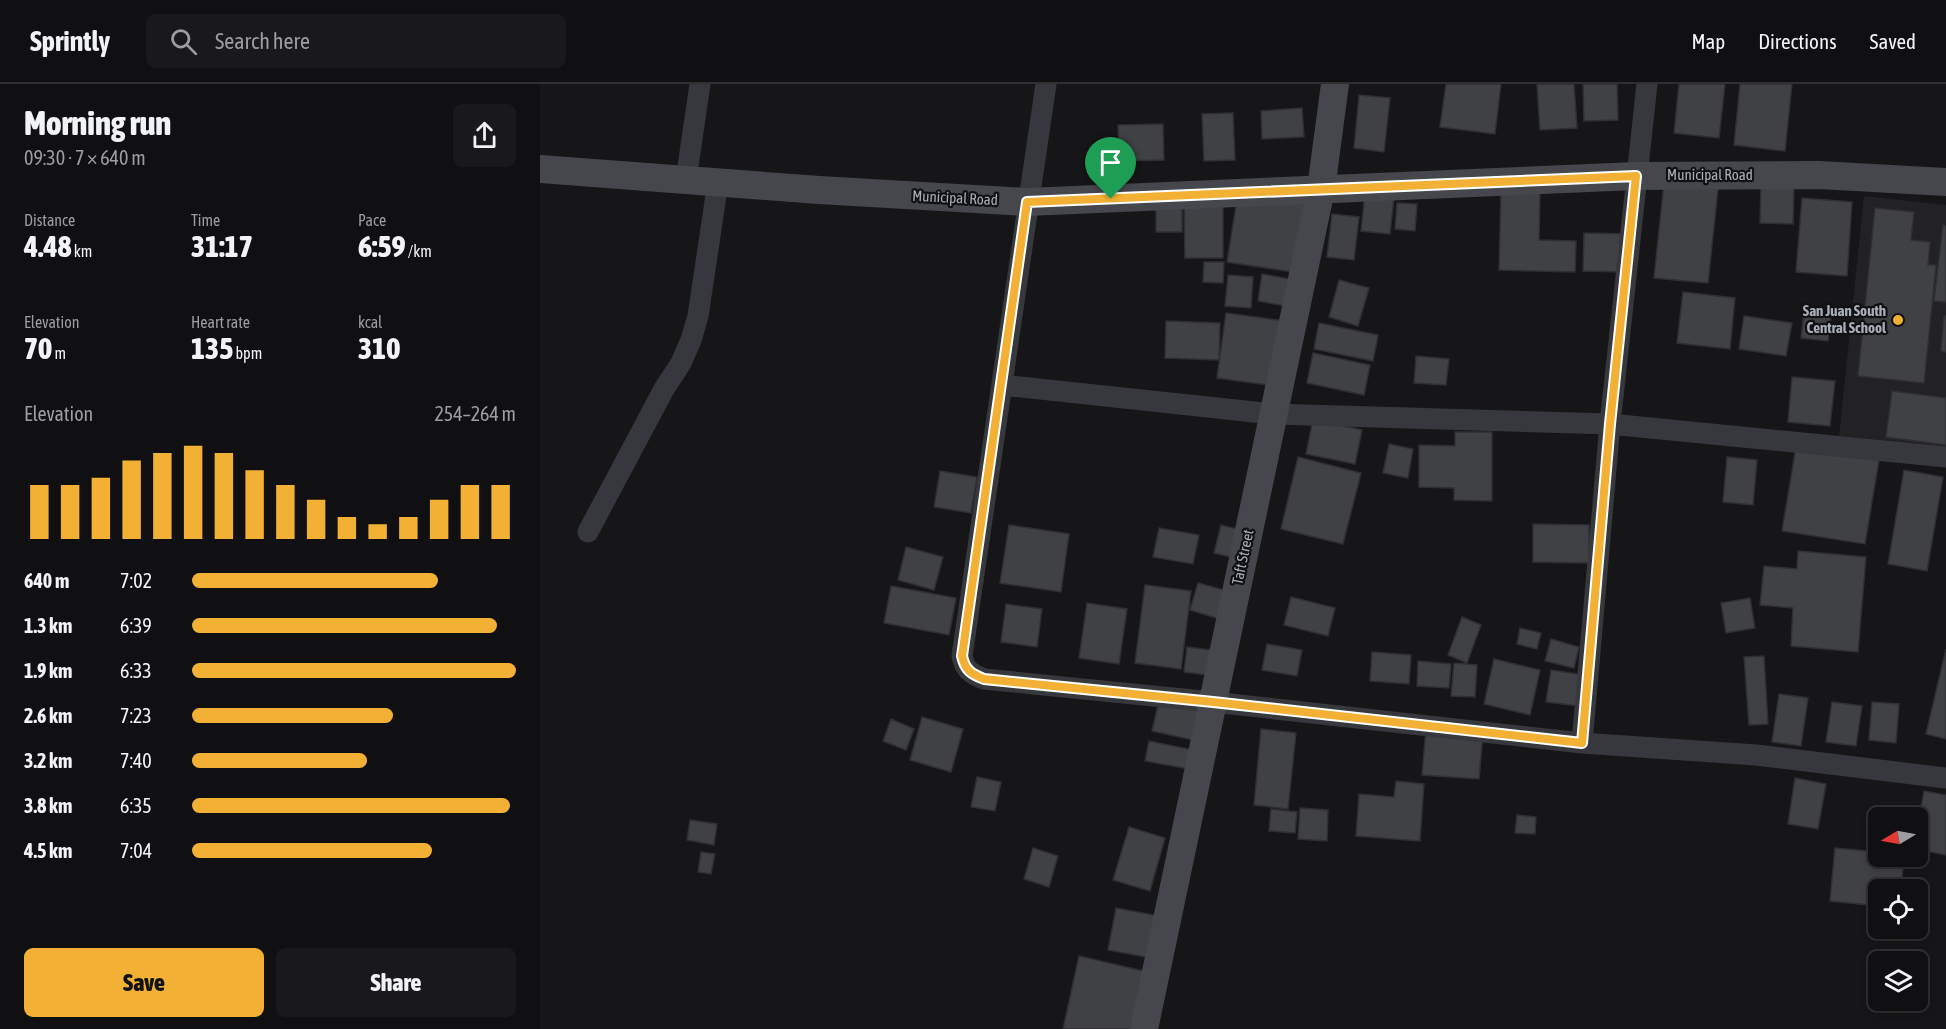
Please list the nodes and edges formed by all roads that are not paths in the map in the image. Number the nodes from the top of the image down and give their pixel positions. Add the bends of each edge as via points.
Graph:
1 (700, 84) edge
2 (1046, 84) edge
3 (1335, 84) edge
4 (1647, 84) edge
5 (540, 169) edge
6 (1636, 176) junction
7 (686, 180) junction
8 (718, 182) junction
9 (1946, 182) edge
10 (1321, 189) junction
11 (1027, 202) junction
12 (1002, 385) junction
13 (1273, 414) junction
14 (1610, 424) junction
15 (1946, 458) edge
16 (588, 532) dead end
17 (1213, 702) junction
18 (1582, 743) junction
19 (1946, 778) edge
20 (1144, 1029) edge

1 - 7 street
2 - 11 street
3 - 10 street, Taft Street
4 - 6 street
5 - 7 street, Municipal Road
6 - 9 street, Municipal Road via 1819,175
6 - 10 street, Municipal Road
6 - 14 street
7 - 8 street, Municipal Road
8 - 11 street, Municipal Road
8 - 16 street via 691,340
10 - 11 street, Municipal Road
10 - 13 street, Taft Street
11 - 12 street
12 - 13 street
12 - 17 street via 962,656 964,666 984,679
13 - 14 street
13 - 17 street, Taft Street
14 - 15 street
14 - 18 street
17 - 18 street
17 - 20 street, Taft Street
18 - 19 street via 1755,755

